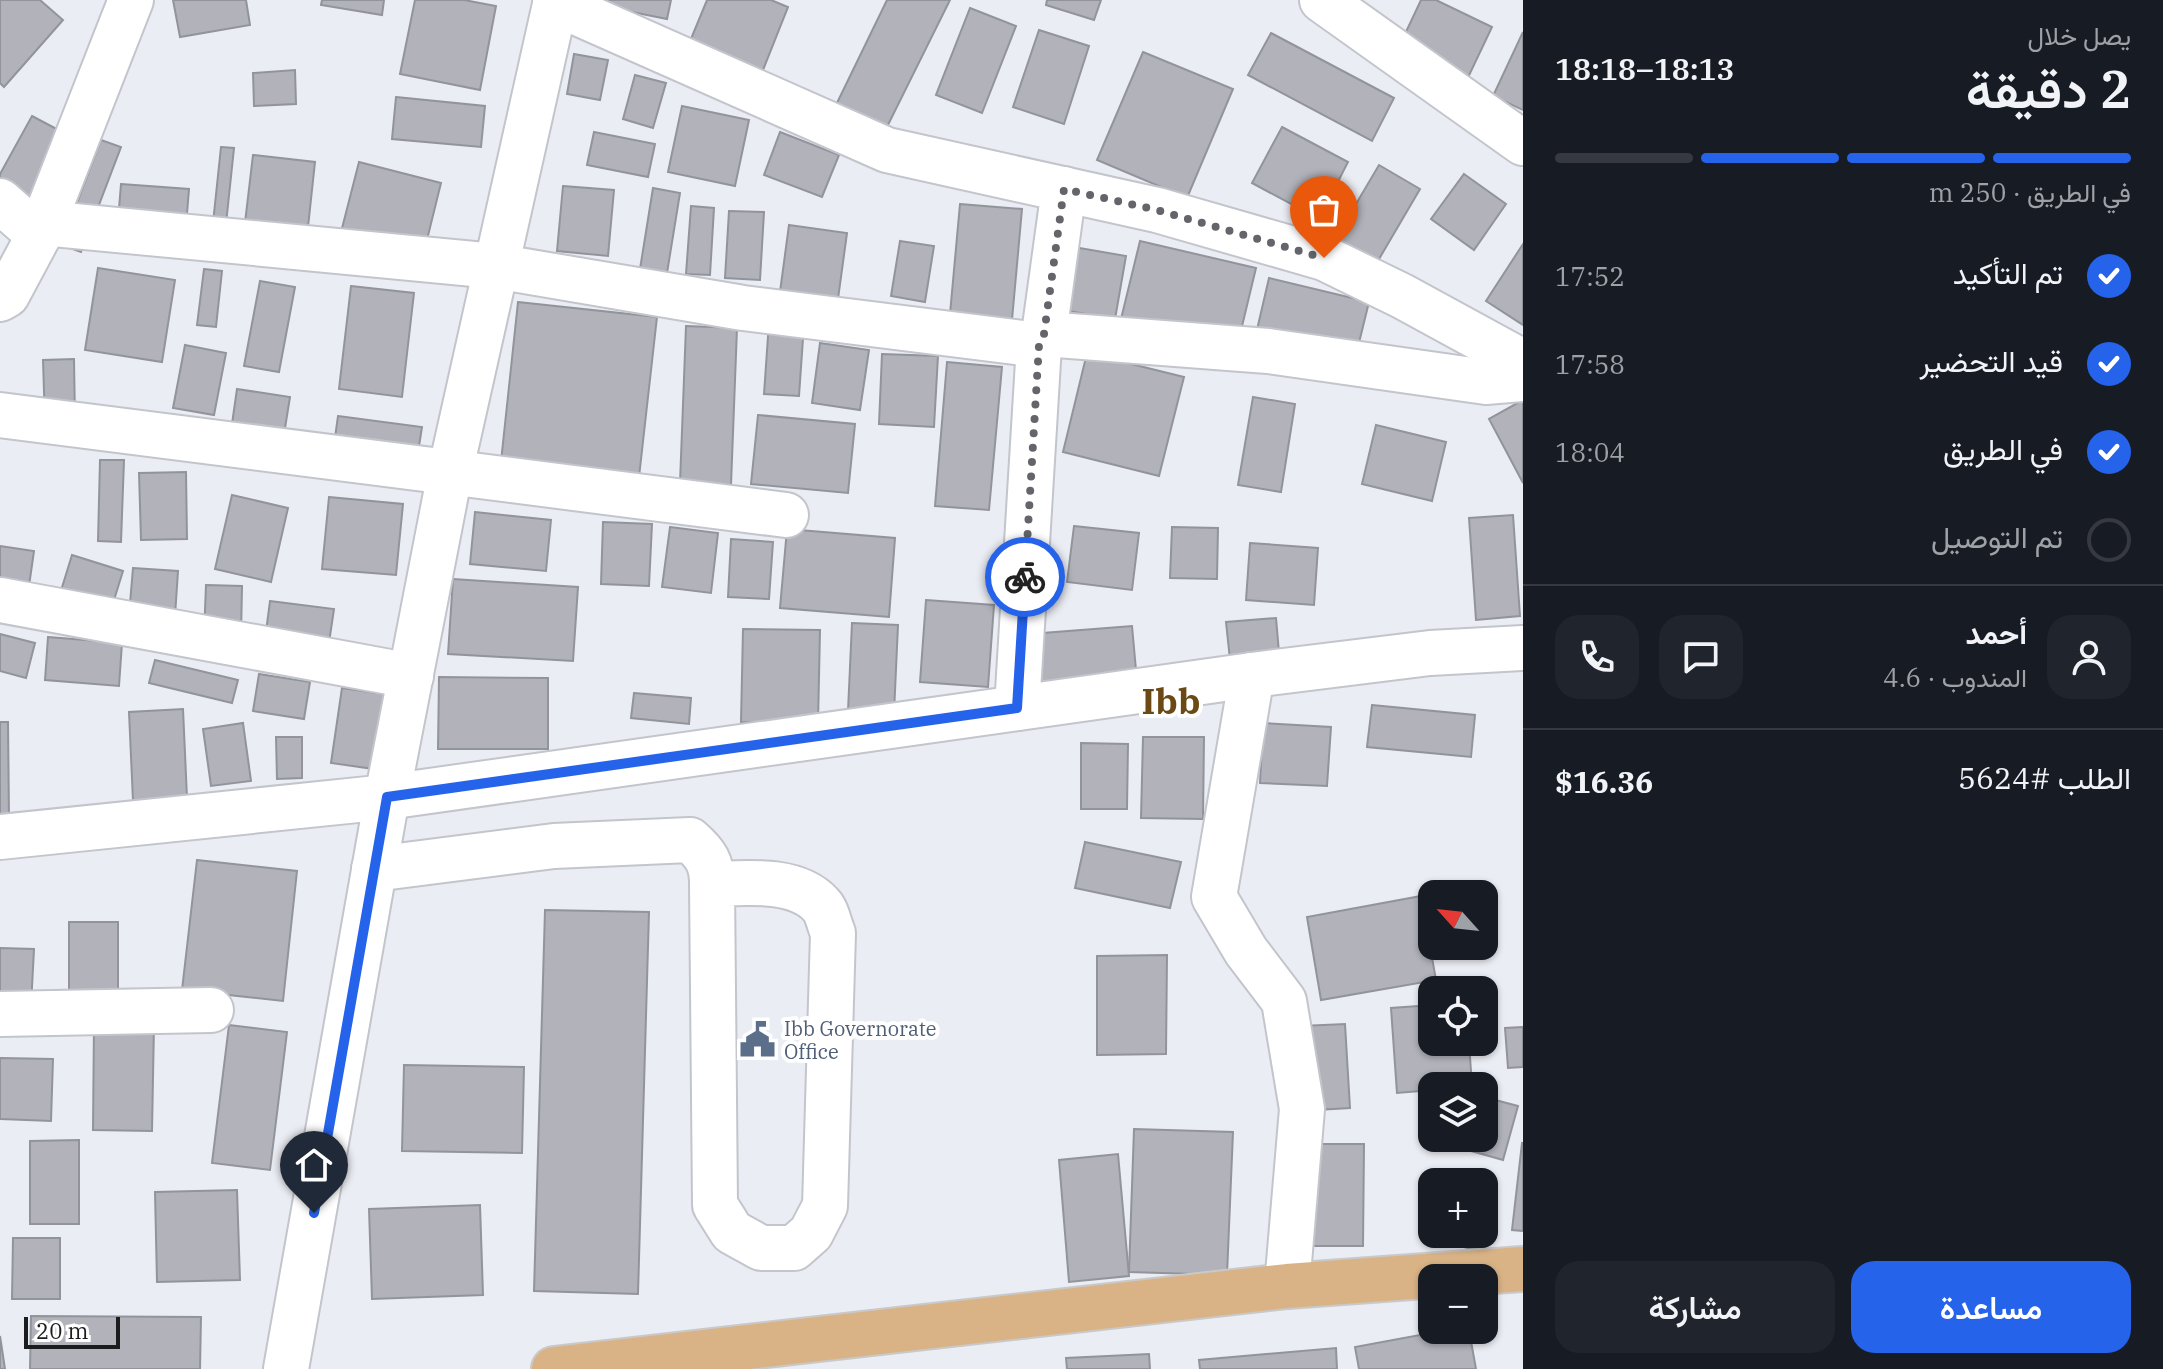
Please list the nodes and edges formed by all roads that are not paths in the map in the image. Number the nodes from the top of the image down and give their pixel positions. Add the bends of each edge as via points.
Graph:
1 (131, 0) edge
2 (1322, 0) edge
3 (555, 2) edge
4 (1523, 143) edge
5 (1064, 189) junction
6 (0, 201) edge
7 (41, 229) junction
8 (495, 266) junction
9 (0, 299) edge
10 (1041, 340) junction
11 (1523, 362) edge
12 (1523, 379) edge
13 (0, 415) edge
14 (450, 473) junction
15 (786, 515) dead end
16 (0, 600) edge
17 (1523, 648) edge
18 (1252, 675) junction
19 (411, 676) junction
20 (1017, 708) junction
21 (387, 797) junction
22 (0, 837) edge
23 (374, 869) junction
24 (712, 884) junction
25 (211, 1010) dead end
26 (0, 1014) edge
27 (1523, 1269) edge
28 (1287, 1286) junction
29 (286, 1369) edge
30 (554, 1369) edge

1 - 7 street
2 - 4 street
3 - 5 street via 887,150
3 - 8 street
5 - 10 street
5 - 11 street via 1324,258
6 - 7 street
7 - 8 street
7 - 9 street via 7,295
8 - 10 street via 743,308
8 - 14 street
10 - 12 street via 1268,351 1486,382
10 - 20 street
13 - 14 street
14 - 15 street
14 - 19 street
16 - 19 street
17 - 18 street via 1430,653
18 - 20 street
18 - 28 street via 1214,897 1284,1001 1302,1109
19 - 21 street
20 - 21 street
21 - 22 street
21 - 23 street
23 - 24 street via 554,846 690,840 708,860
23 - 29 street
24 - 24 street via 715,1205 742,1238 761,1248 794,1248 811,1233 825,1206 833,933 822,906 805,892 759,882
25 - 26 street
27 - 28 main road
28 - 30 main road

